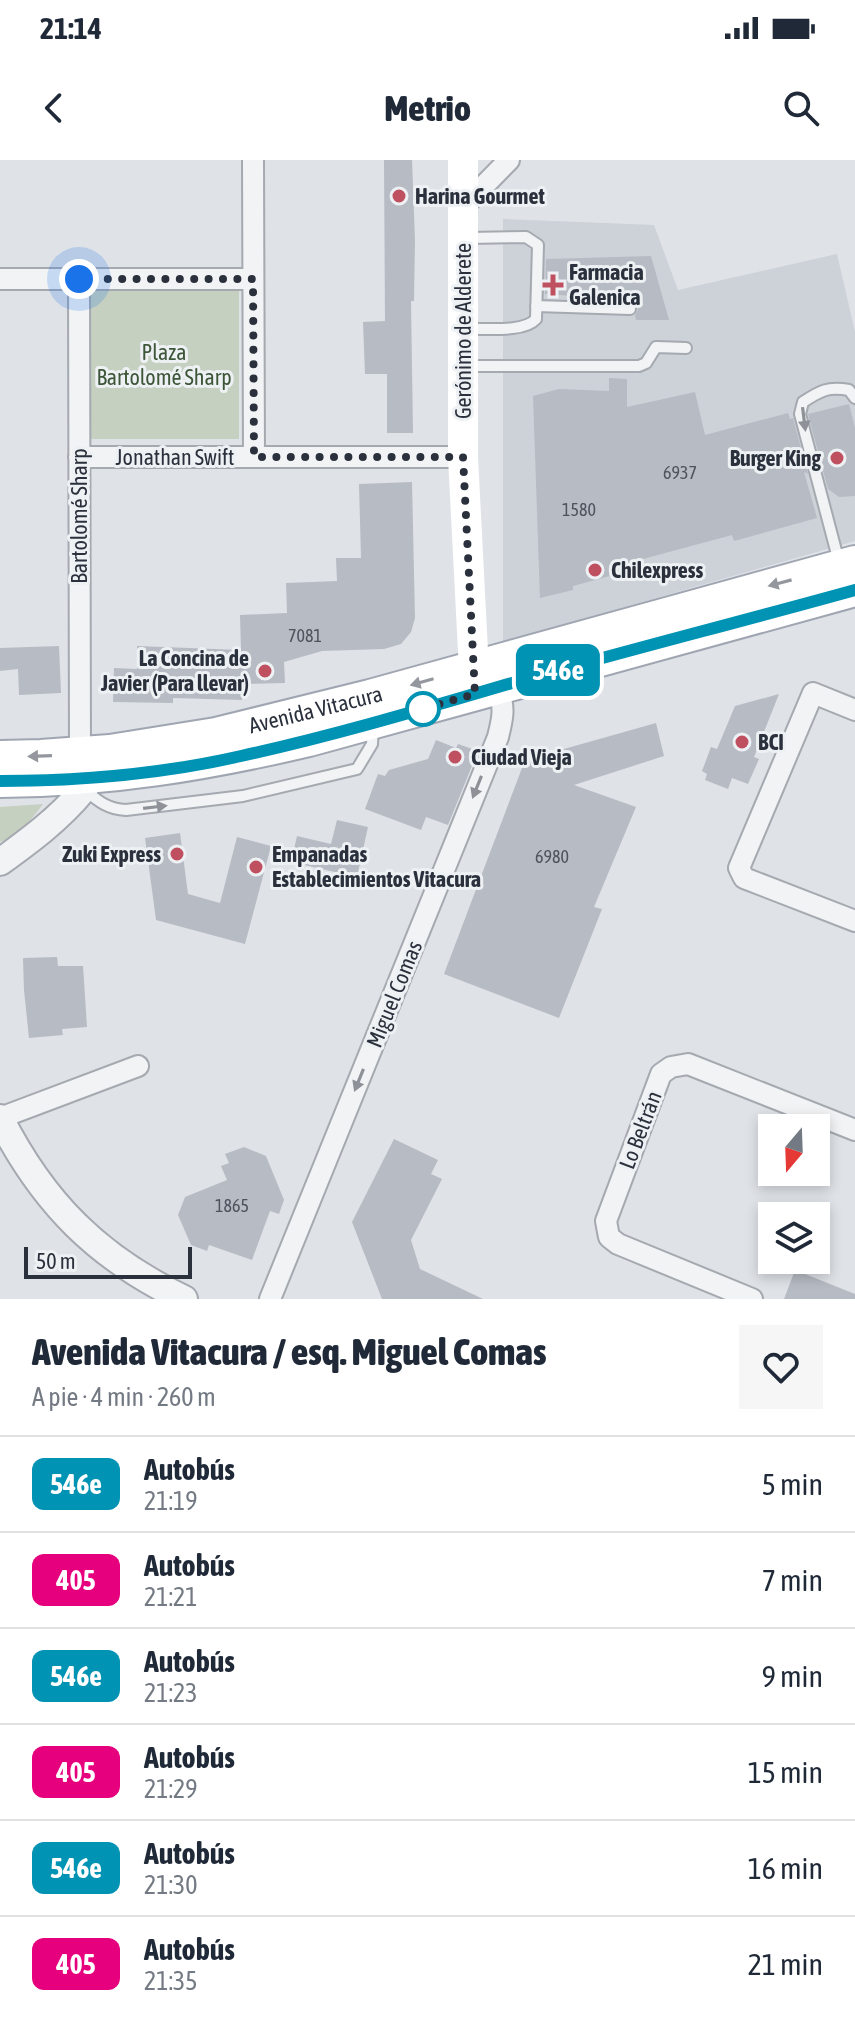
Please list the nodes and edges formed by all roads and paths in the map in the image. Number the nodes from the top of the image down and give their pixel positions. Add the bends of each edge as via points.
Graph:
1 (253, 160) edge
2 (508, 160) edge
3 (463, 162) edge
4 (463, 207) junction
5 (463, 238) junction
6 (0, 279) edge
7 (79, 279) junction
8 (253, 279) junction
9 (536, 306) junction
10 (630, 309) dead end
11 (464, 329) junction
12 (686, 348) dead end
13 (463, 366) junction
14 (855, 398) edge
15 (79, 457) junction
16 (254, 457) junction
17 (463, 457) junction
18 (850, 573) edge
19 (482, 683) junction
20 (855, 710) edge
21 (0, 757) edge
22 (91, 768) junction
23 (0, 781) edge
24 (0, 862) edge
25 (855, 921) edge
26 (138, 1066) dead end
27 (0, 1118) edge
28 (855, 1130) edge
29 (184, 1299) edge
30 (270, 1299) edge
31 (752, 1299) edge

1 - 8 street
2 - 3 street
2 - 4 street
3 - 4 main road, Gerónimo de Alderete
4 - 5 main road, Gerónimo de Alderete
5 - 9 lane via 526,237 538,245
5 - 11 main road, Gerónimo de Alderete
6 - 7 street
7 - 8 street
7 - 15 street, Bartolomé Sharp
8 - 16 street
9 - 10 lane
9 - 11 lane via 536,319 522,328
11 - 13 main road, Gerónimo de Alderete
12 - 13 lane via 656,347 639,366
13 - 17 main road, Gerónimo de Alderete
14 -> 18 lane via 849,390 835,387 818,391 803,402 800,414
15 - 16 street, Jonathan Swift
15 - 22 street, Bartolomé Sharp
16 - 17 street, Jonathan Swift
17 - 19 main road, Gerónimo de Alderete
18 - 19 main road, Avenida Vitacura
19 -> 22 main road, Avenida Vitacura via 289,717 179,741
22 -> 19 main road, Avenida Vitacura via 178,767 239,757 373,723
19 -> 30 street, Miguel Comas via 503,701 498,737
20 - 25 street via 813,693 739,868 744,878
22 -> 21 main road, Avenida Vitacura
22 - 23 main road, Avenida Vitacura
22 - 24 street via 32,838
26 - 27 street
27 - 29 street via 34,1177 72,1223 138,1274
28 - 31 street, Lo Beltrán via 688,1064 661,1074 606,1221 609,1237

